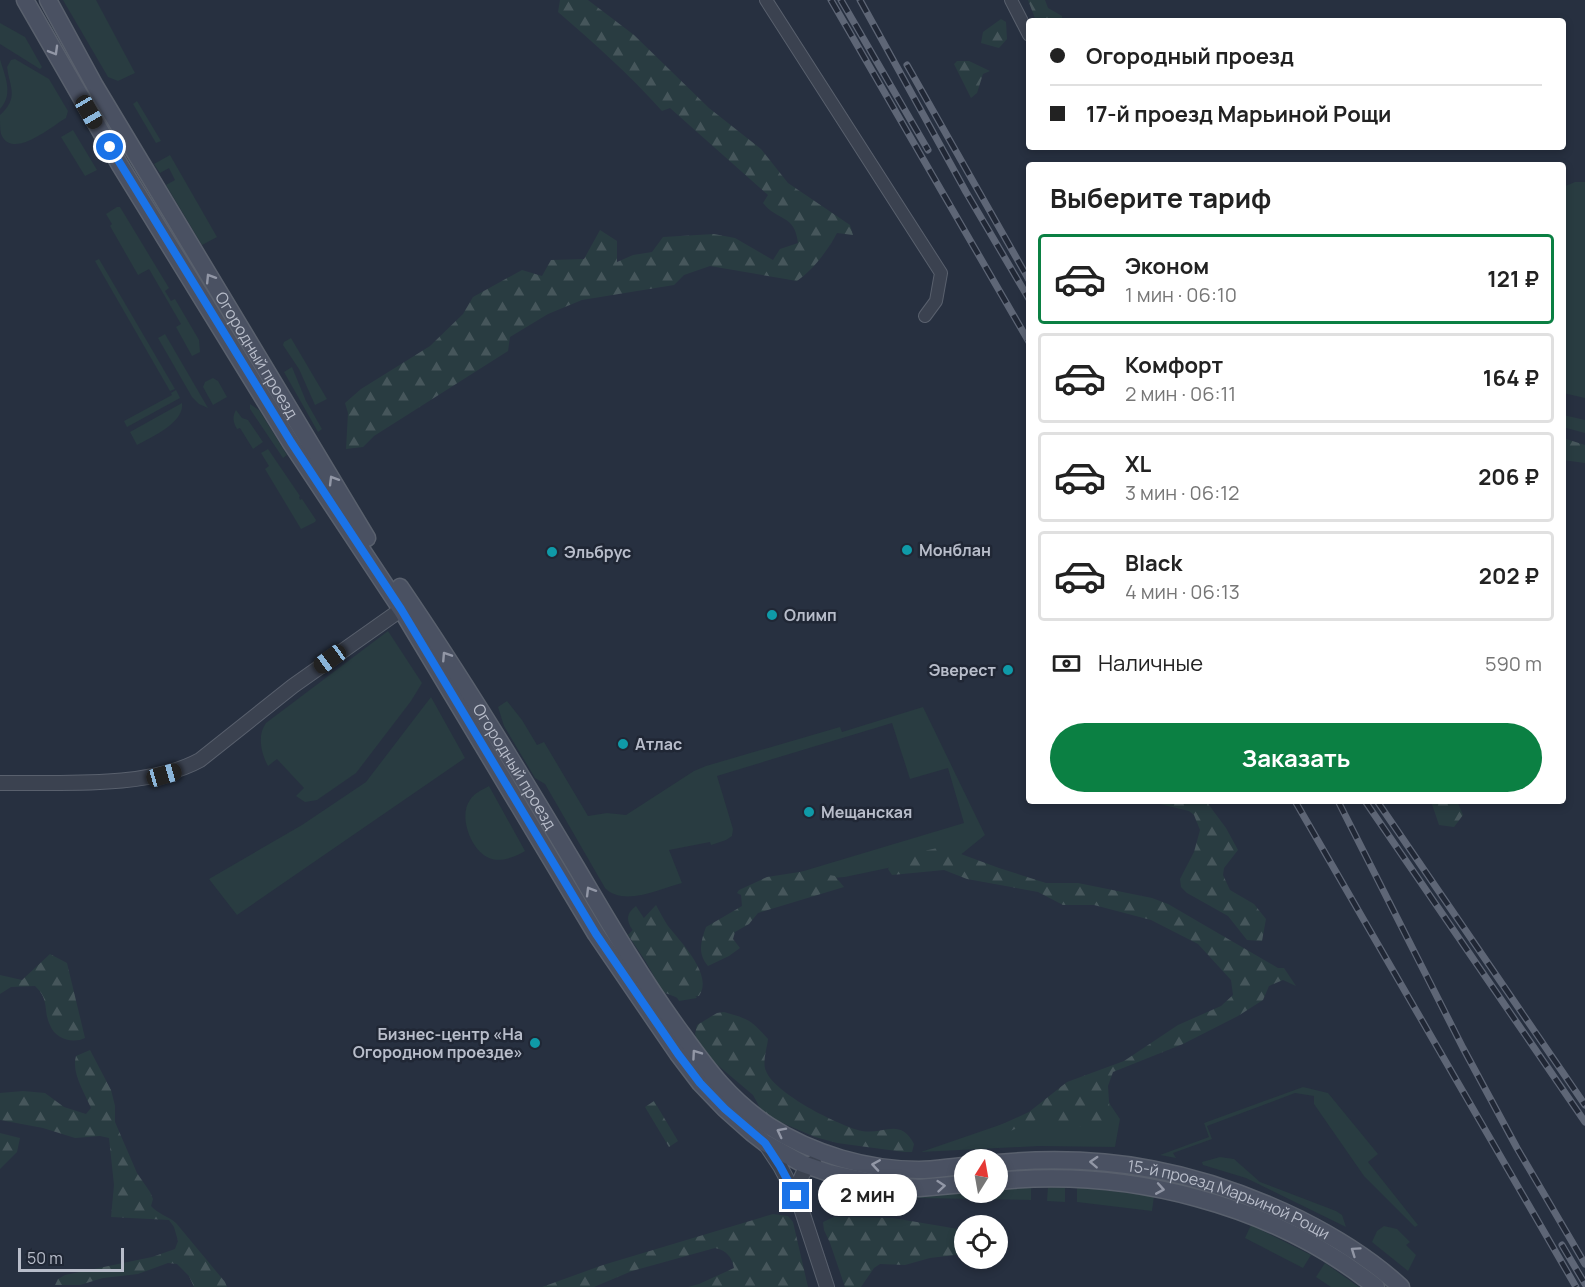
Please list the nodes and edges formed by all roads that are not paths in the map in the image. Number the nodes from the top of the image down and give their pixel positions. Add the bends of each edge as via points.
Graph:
1 (25, 0) edge
2 (48, 0) edge
3 (766, 0) edge
4 (1011, 0) edge
5 (1026, 29) edge
6 (925, 316) dead end
7 (406, 606) junction
8 (0, 783) edge
9 (734, 1098) junction
10 (765, 1143) junction
11 (833, 1156) junction
12 (1008, 1162) edge
13 (808, 1166) junction
14 (954, 1167) edge
15 (825, 1172) junction
16 (1008, 1180) edge
17 (954, 1185) edge
18 (797, 1199) junction
19 (826, 1287) edge
20 (1376, 1287) edge
21 (1401, 1287) edge

1 -> 7 main road, Огородный проезд via 120,165 269,406
7 -> 2 main road, Огородный проезд via 95,86
3 - 6 street via 941,273 936,301
4 - 5 street
7 - 8 street via 184,769 140,779
9 -> 7 main road, Огородный проезд via 711,1074 644,981 486,716
7 - 10 main road, Огородный проезд via 590,925 632,988 700,1083
9 - 10 street
11 -> 9 main road, Огородный проезд via 772,1128
10 - 13 main road, Огородный проезд
10 - 18 street
11 - 13 street
14 -> 11 main road, Огородный проезд via 891,1168
21 -> 12 main road, 15-й проезд Марьиной Рощи via 1353,1249 1240,1192 1161,1170 1112,1162
13 - 15 main road, Огородный проезд
13 - 18 street via 801,1176
15 -> 17 main road, Огородный проезд via 889,1186
15 - 18 street via 816,1172 807,1179
16 -> 20 main road, 15-й проезд Марьиной Рощи via 1070,1179 1186,1194 1267,1223 1321,1251
18 - 19 street

